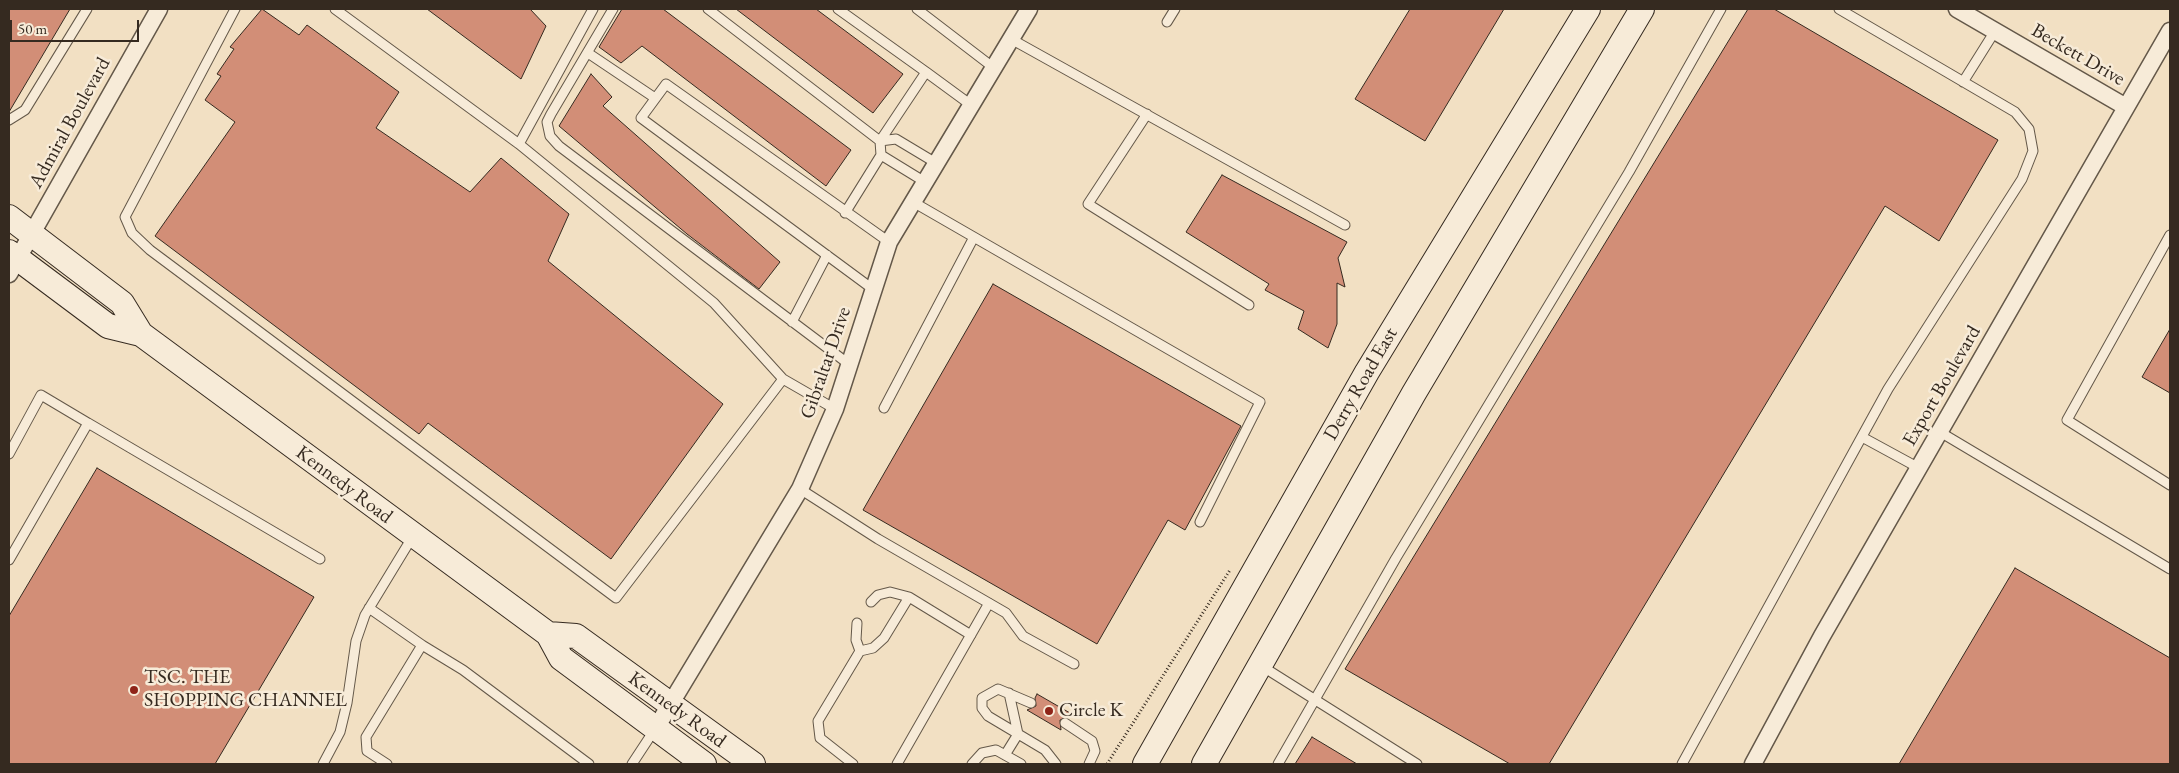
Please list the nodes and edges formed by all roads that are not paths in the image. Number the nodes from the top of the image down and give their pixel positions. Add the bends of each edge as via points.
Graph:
1 (87, 9) edge
2 (160, 9) edge
3 (235, 9) edge
4 (335, 9) edge
5 (593, 9) edge
6 (613, 9) edge
7 (708, 9) edge
8 (838, 9) edge
9 (917, 9) edge
10 (1029, 9) edge
11 (1175, 9) edge
12 (1588, 9) edge
13 (1642, 9) edge
14 (1721, 9) edge
15 (1839, 9) edge
16 (1957, 9) edge
17 (1167, 22) dead end
18 (1994, 31) junction
19 (2170, 31) edge
20 (1011, 39) junction
21 (588, 53) junction
22 (994, 68) junction
23 (926, 72) junction
24 (1963, 82) junction
25 (655, 98) junction
26 (971, 104) junction
27 (2126, 107) junction
28 (1147, 114) junction
29 (9, 120) edge
30 (880, 141) junction
31 (519, 144) junction
32 (881, 155) junction
33 (936, 163) junction
34 (925, 182) junction
35 (913, 202) junction
36 (845, 213) junction
37 (9, 217) edge
38 (1345, 225) dead end
39 (2170, 234) edge
40 (32, 235) junction
41 (974, 237) junction
42 (889, 242) junction
43 (827, 255) junction
44 (12, 261) edge
45 (874, 290) junction
46 (1249, 305) dead end
47 (792, 322) junction
48 (141, 334) junction
49 (851, 365) junction
50 (783, 379) junction
51 (884, 408) dead end
52 (835, 409) junction
53 (88, 423) junction
54 (1940, 432) junction
55 (1862, 437) junction
56 (9, 454) edge
57 (1919, 468) junction
58 (2170, 484) edge
59 (800, 489) junction
60 (1200, 522) dead end
61 (413, 536) junction
62 (320, 559) dead end
63 (9, 560) edge
64 (2170, 569) edge
65 (908, 597) junction
66 (871, 602) dead end
67 (989, 603) junction
68 (369, 608) junction
69 (857, 623) dead end
70 (548, 634) junction
71 (971, 635) junction
72 (422, 645) junction
73 (860, 651) junction
74 (1074, 664) dead end
75 (1260, 665) junction
76 (1009, 693) junction
77 (1317, 700) junction
78 (1031, 703) dead end
79 (670, 705) junction
80 (1065, 723) dead end
81 (656, 728) junction
82 (1018, 734) junction
83 (1005, 755) junction
84 (372, 760) edge
85 (1018, 763) edge
86 (323, 764) edge
87 (387, 764) edge
88 (589, 764) edge
89 (632, 764) edge
90 (704, 764) edge
91 (753, 764) edge
92 (852, 764) edge
93 (896, 764) edge
94 (972, 764) edge
95 (1056, 764) edge
96 (1089, 764) edge
97 (1145, 764) edge
98 (1204, 764) edge
99 (1278, 764) edge
100 (1417, 764) edge
101 (1682, 764) edge
102 (1753, 764) edge

1 - 29 lane via 25,110
2 - 40 street, Admiral Boulevard
3 - 50 lane via 125,217 132,233 150,250 616,598
4 - 31 lane
5 - 31 lane
6 - 21 lane
7 - 30 lane
8 - 23 lane
9 - 22 lane
10 - 20 street, Gibraltar Drive
11 - 17 lane
12 - 97 main road, Derry Road East via 1367,372
13 - 75 main road via 1419,385
14 - 77 lane via 1629,172 1396,558
15 - 24 lane
16 - 18 street, Beckett Drive
18 - 24 lane
18 - 27 street, Beckett Drive
19 - 27 street, Export Boulevard
20 - 22 street, Gibraltar Drive
20 - 28 lane
21 - 25 lane
21 - 47 lane via 547,122 550,136
22 - 26 street, Gibraltar Drive
23 - 26 lane
23 - 30 lane
24 - 55 lane via 2015,112 2029,130 2033,151 2022,179 1888,388
25 - 36 lane via 666,84
25 - 43 lane via 641,118
26 - 33 street, Gibraltar Drive
27 - 54 street, Export Boulevard
28 - 38 lane
28 - 46 lane via 1088,204
30 - 32 lane
30 - 33 lane via 896,139
31 - 50 lane via 714,303
32 - 34 lane
32 - 36 lane
33 - 34 street, Gibraltar Drive
34 - 35 street, Gibraltar Drive
35 - 41 lane
35 - 42 street, Gibraltar Drive
36 - 42 lane
37 - 40 main road, Kennedy Road
39 - 58 lane via 2066,420
40 - 44 street, Admiral Boulevard
40 - 48 main road, Kennedy Road via 122,303
41 - 51 lane
41 - 60 lane via 1260,402
42 - 45 street, Gibraltar Drive
43 - 45 lane
43 - 47 lane
44 - 48 main road, Kennedy Road via 108,326
45 - 49 street, Gibraltar Drive
47 - 49 lane
48 - 61 main road, Kennedy Road
49 - 52 street, Gibraltar Drive
50 - 52 lane
52 - 59 street, Gibraltar Drive
53 - 56 lane via 41,395
53 - 62 lane
53 - 63 lane
54 - 57 street, Export Boulevard
54 - 64 lane
55 - 57 lane
55 - 101 lane
57 - 102 street, Export Boulevard
59 - 67 lane via 878,540
59 - 79 street, Gibraltar Drive
61 - 68 lane
61 - 70 main road, Kennedy Road
65 - 66 lane via 890,592 878,595
65 - 71 lane
65 - 73 lane via 884,638 873,648
67 - 71 lane
67 - 74 lane via 1006,613 1023,636
68 - 72 lane
68 - 86 lane via 356,641 348,704 340,732
69 - 73 lane via 856,640
70 - 79 main road, Kennedy Road via 576,636
70 - 81 main road, Kennedy Road via 561,658
71 - 93 lane
72 - 84 lane via 366,737 367,751
72 - 88 lane via 463,670
73 - 92 lane via 818,720 820,738
75 - 77 lane
75 - 98 main road
76 - 78 lane
76 - 82 lane
76 - 82 lane via 998,689 990,692 982,698 982,708 988,716
77 - 99 lane
77 - 100 lane
79 - 81 street, Gibraltar Drive
79 - 91 main road, Kennedy Road
80 - 96 lane via 1092,741 1095,751
81 - 89 lane
81 - 90 main road, Kennedy Road
82 - 83 lane
82 - 95 lane via 1045,750
83 - 85 lane
83 - 94 lane via 996,750 982,753
84 - 87 lane

